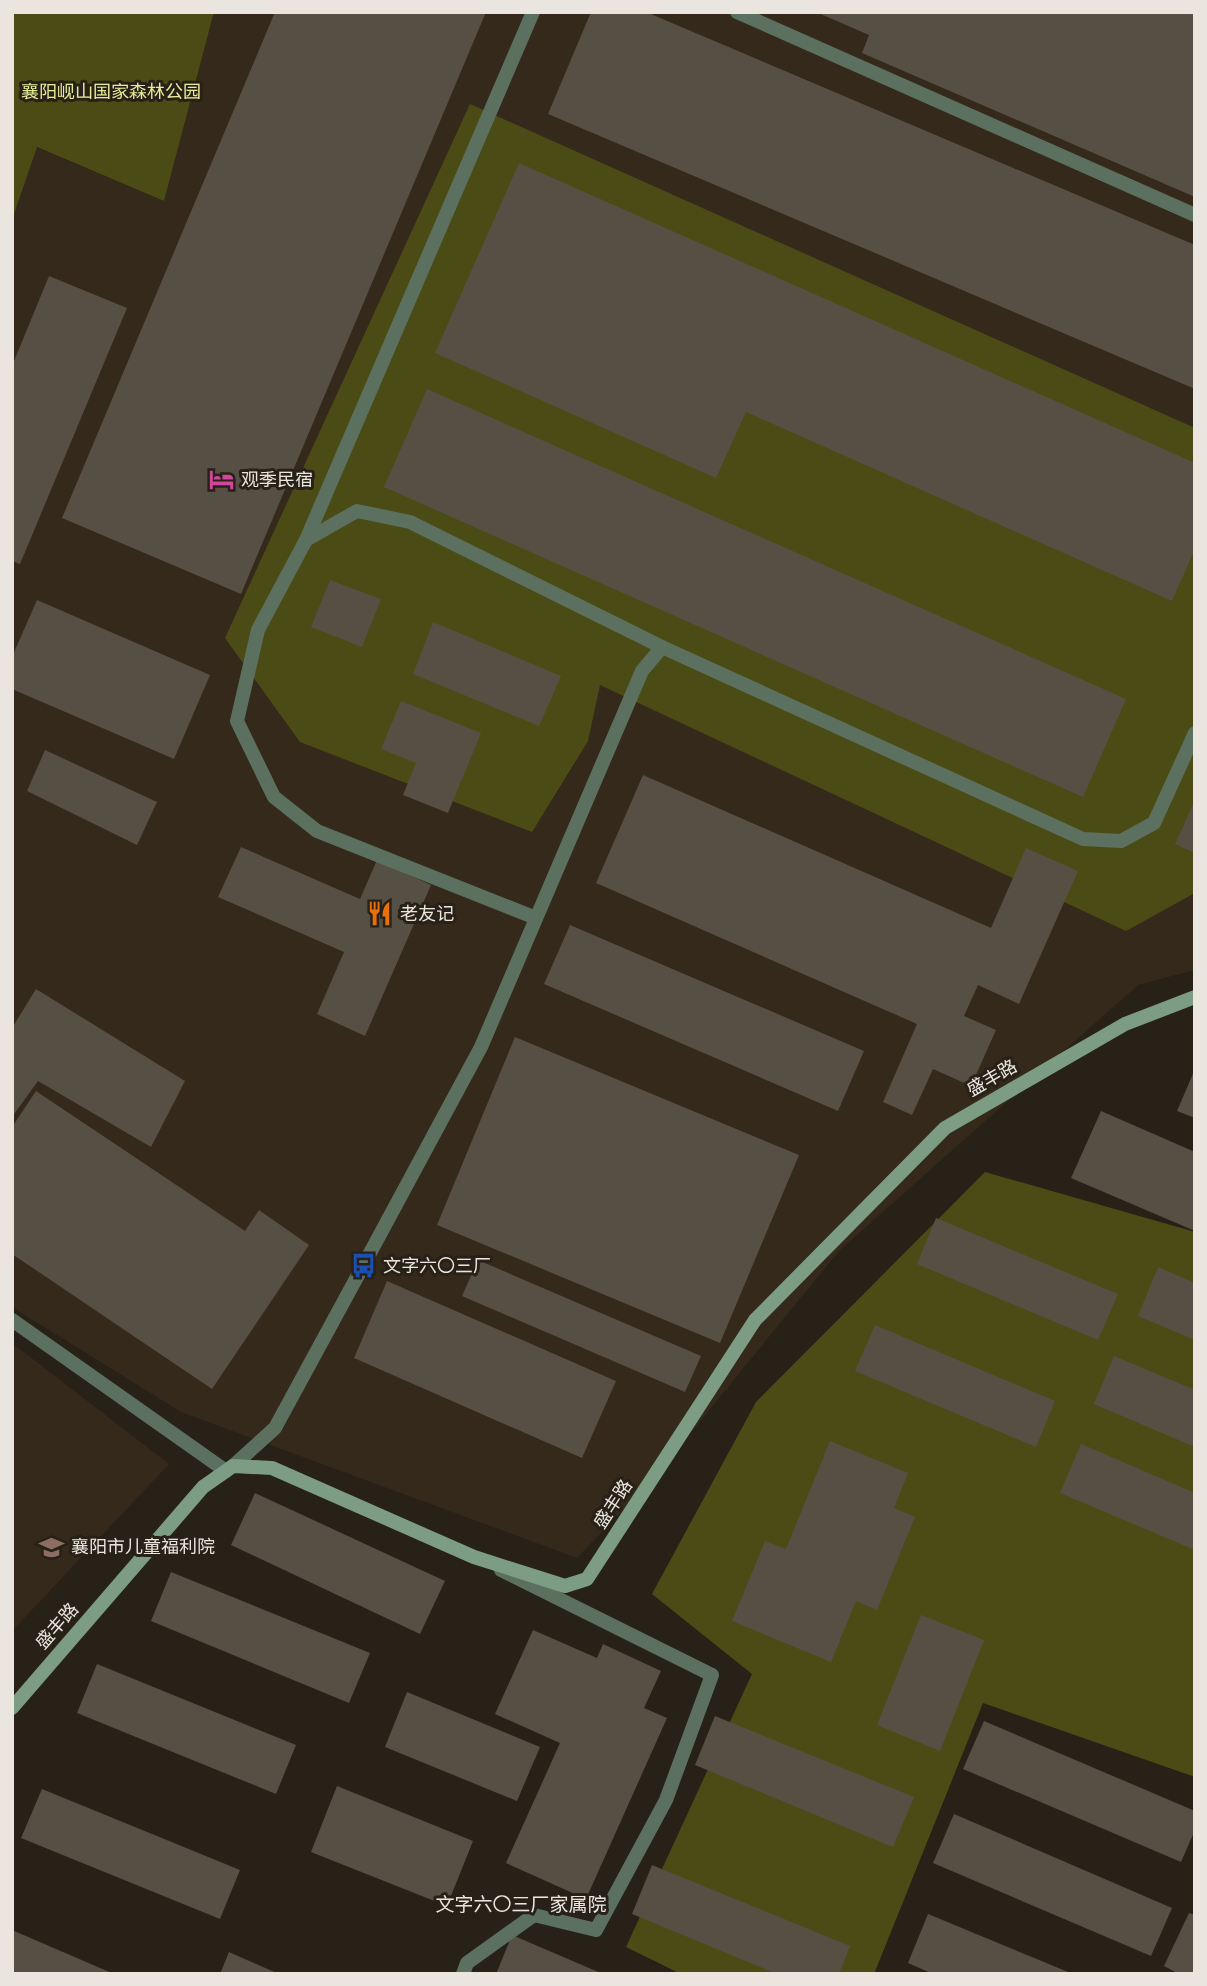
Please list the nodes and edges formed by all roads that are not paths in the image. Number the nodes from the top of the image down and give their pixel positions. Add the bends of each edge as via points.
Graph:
1 (533, 12) edge
2 (737, 12) edge
3 (1195, 215) edge
4 (306, 540) junction
5 (663, 647) junction
6 (1195, 733) edge
7 (536, 918) junction
8 (1195, 997) edge
9 (12, 1320) edge
10 (230, 1468) junction
11 (474, 1557) junction
12 (12, 1708) edge
13 (463, 1974) edge

1 - 4 street
2 - 3 street
4 - 5 street via 357,510 410,522
4 - 7 street via 258,630 237,720 274,797 317,831
5 - 6 street via 1083,839 1121,841 1154,824
5 - 7 street via 642,671
7 - 10 street via 481,1047 275,1428
8 - 11 street, 盛丰路 via 1125,1024 945,1128 755,1320 587,1579 565,1586
9 - 10 street
10 - 11 street, 盛丰路 via 272,1468
10 - 12 street, 盛丰路 via 203,1487
11 - 13 street via 712,1675 666,1800 596,1930 534,1915 467,1964

